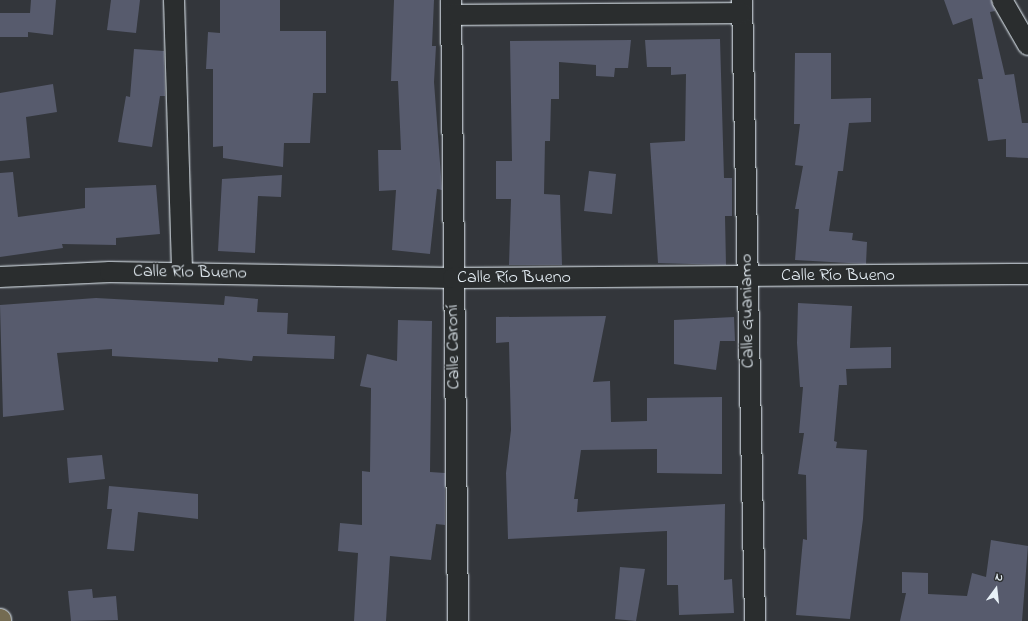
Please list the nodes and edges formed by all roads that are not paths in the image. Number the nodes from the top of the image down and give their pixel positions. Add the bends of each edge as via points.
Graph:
1 (174, 0) edge
2 (1002, 0) edge
3 (742, 6) edge
4 (451, 7) edge
5 (1028, 45) edge
6 (182, 273) junction
7 (1028, 274) edge
8 (0, 277) edge
9 (748, 277) junction
10 (453, 278) junction
11 (458, 621) edge
12 (755, 621) edge

1 - 6 street
2 - 5 street
3 - 4 street
3 - 9 street, Calle Guaniamo
4 - 10 street, Calle Caroní
6 - 8 street, Calle Río Bueno via 46,273
6 - 10 street, Calle Río Bueno
7 - 9 street, Calle Río Bueno
9 - 10 street, Calle Río Bueno
9 - 12 street, Calle Guaniamo
10 - 11 street, Calle Caroní

